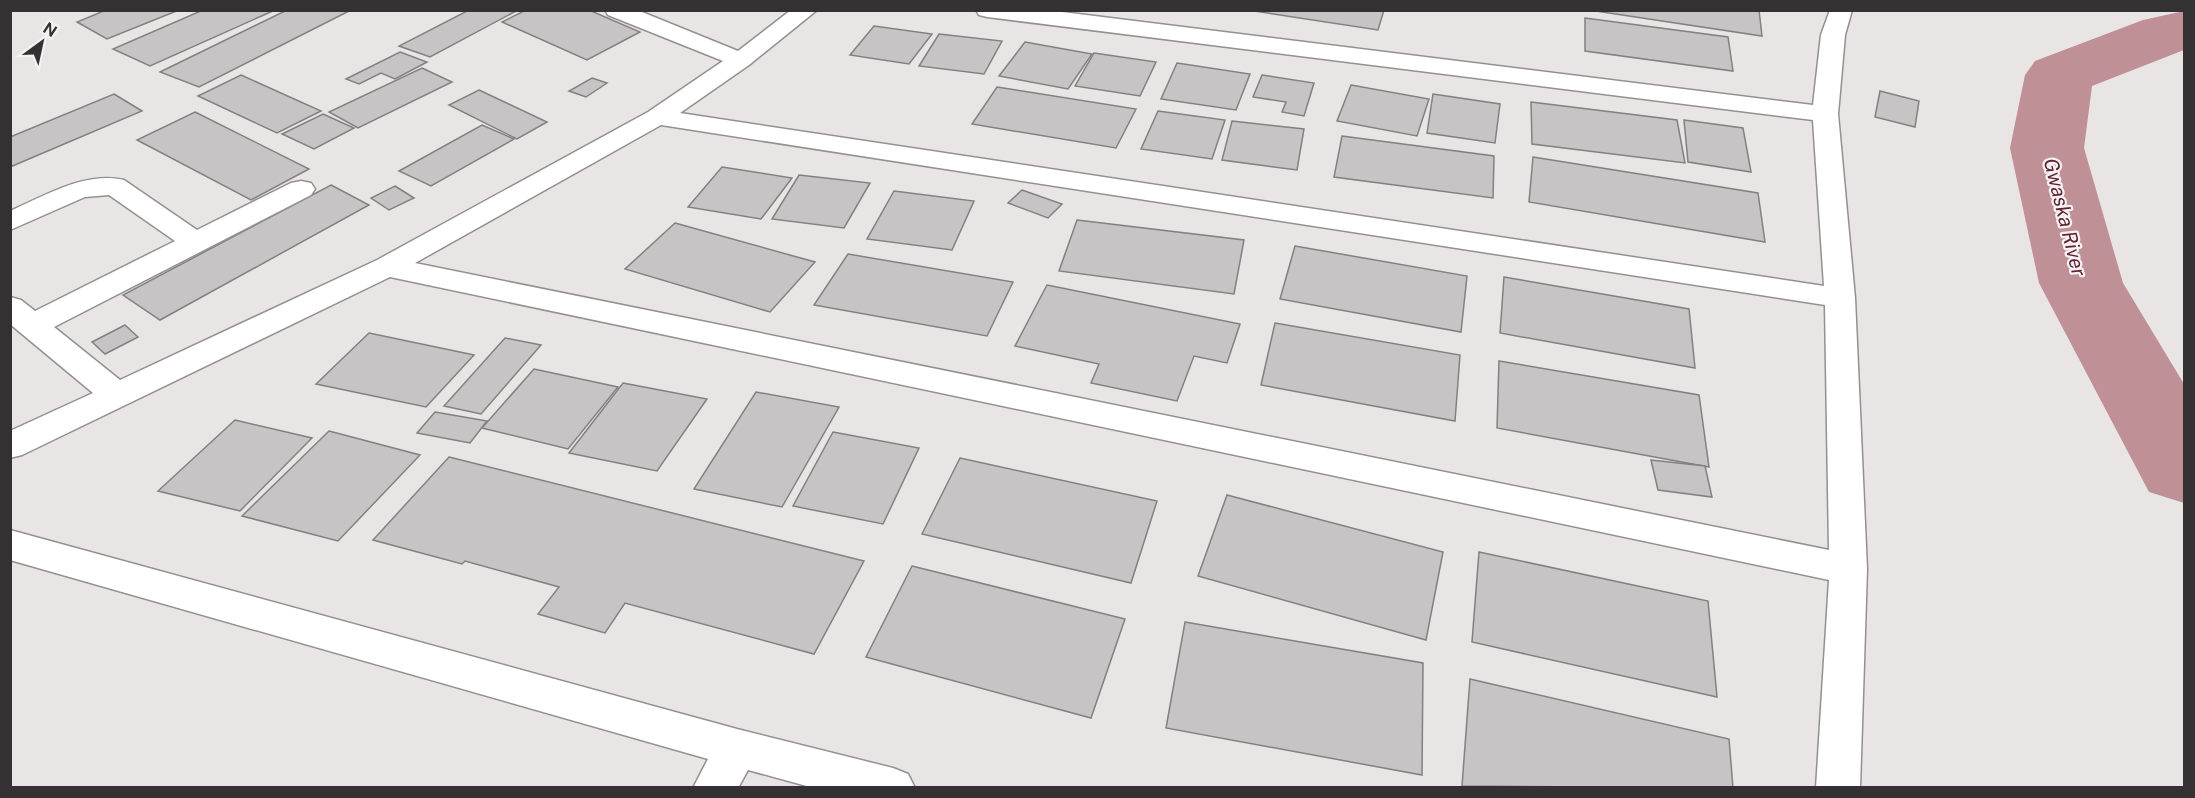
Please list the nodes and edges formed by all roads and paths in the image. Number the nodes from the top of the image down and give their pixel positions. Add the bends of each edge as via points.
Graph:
1 (616, 10) edge
2 (806, 10) edge
3 (987, 10) edge
4 (1841, 10) edge
5 (741, 60) junction
6 (1825, 114) junction
7 (657, 117) junction
8 (302, 189) dead end
9 (10, 222) edge
10 (195, 242) junction
11 (387, 267) junction
12 (1840, 298) junction
13 (21, 316) edge
14 (117, 396) junction
15 (10, 446) edge
16 (10, 545) edge
17 (1848, 568) junction
18 (737, 748) junction
19 (715, 788) edge
20 (893, 788) edge
21 (1838, 788) edge

1 - 5 street
2 - 5 street
3 - 6 street
4 - 6 street via 1833,35
5 - 7 street
6 - 12 street
7 - 11 street
7 - 12 street
8 - 10 street
9 - 10 street via 79,190 114,186
10 - 13 street
11 - 14 street
11 - 17 street
12 - 17 street
13 - 14 street
14 - 15 street
16 - 18 street
17 - 21 street
18 - 19 street
18 - 20 street

